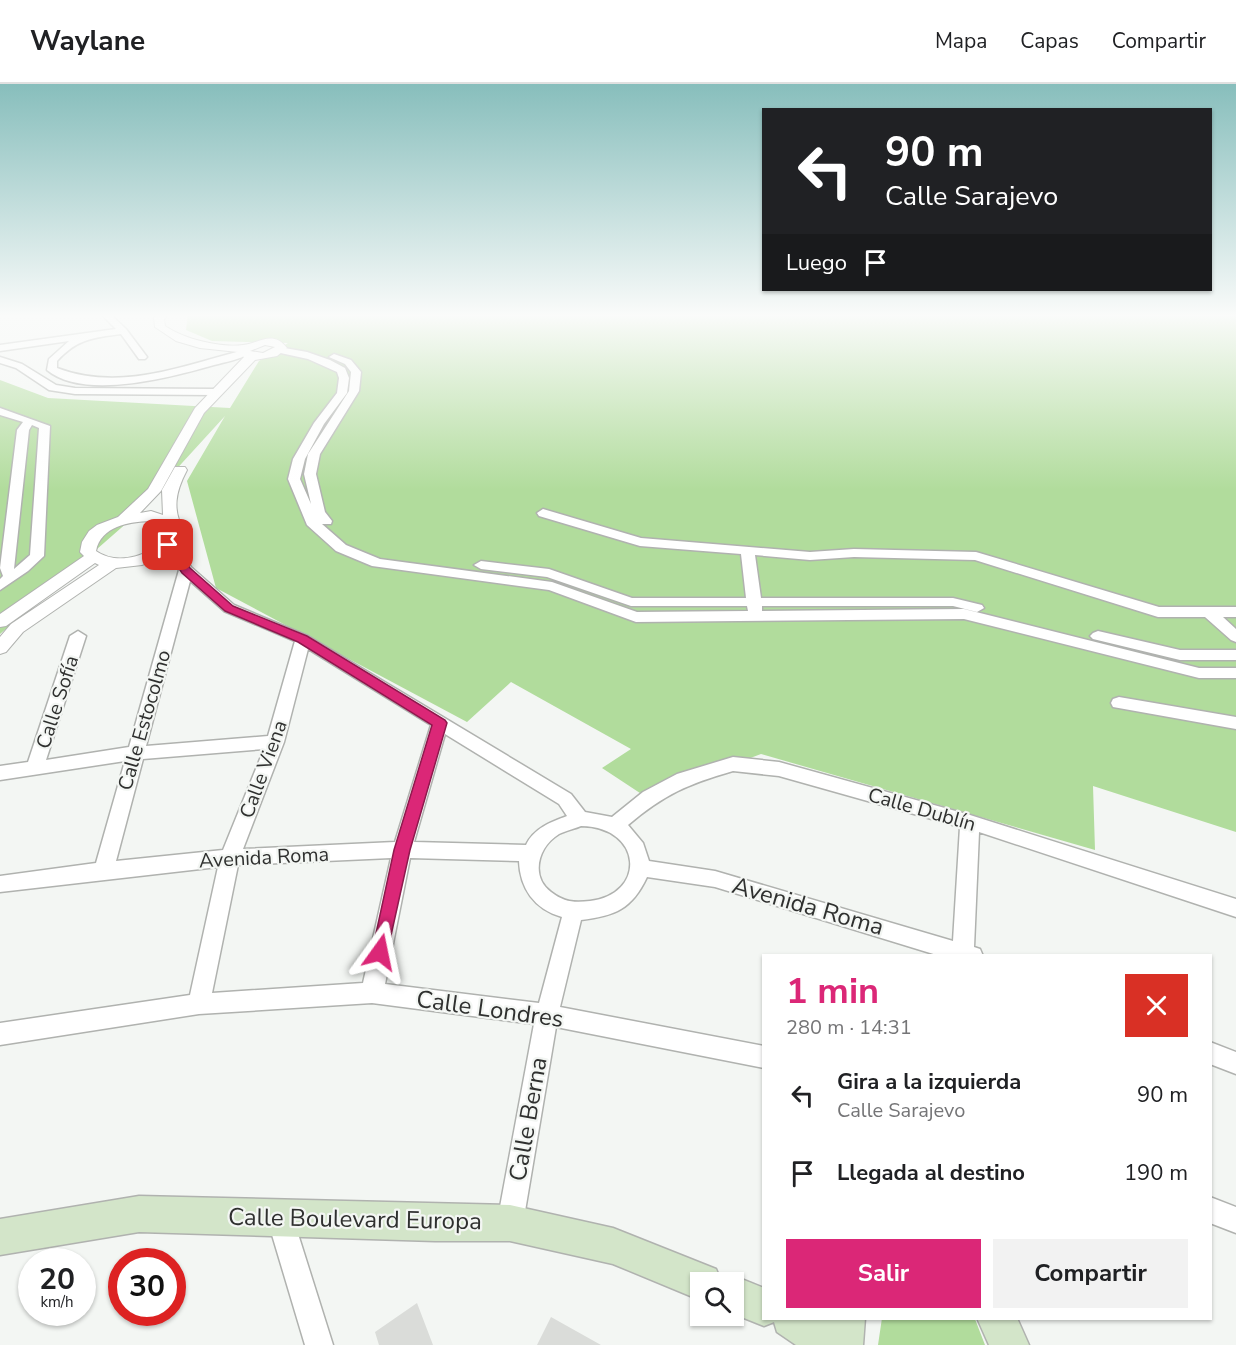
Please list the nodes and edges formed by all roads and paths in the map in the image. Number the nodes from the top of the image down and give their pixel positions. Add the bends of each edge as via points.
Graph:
1 (43, 373) edge
2 (58, 373) edge
3 (167, 373) edge
4 (233, 373) edge
5 (236, 373) edge
6 (342, 373) edge
7 (102, 386) junction
8 (216, 392) junction
9 (342, 402) junction
10 (0, 411) edge
11 (29, 421) junction
12 (187, 443) junction
13 (299, 459) junction
14 (314, 459) junction
15 (162, 490) junction
16 (543, 513) dead end
17 (121, 521) junction
18 (171, 522) junction
19 (168, 545) junction
20 (748, 552) junction
21 (93, 557) junction
22 (112, 563) junction
23 (440, 565) junction
24 (186, 570) junction
25 (5, 581) edge
26 (755, 609) junction
27 (1208, 611) junction
28 (1236, 612) edge
29 (0, 622) edge
30 (78, 636) dead end
31 (1236, 637) edge
32 (303, 639) junction
33 (0, 648) edge
34 (1236, 655) edge
35 (1236, 673) edge
36 (1119, 703) dead end
37 (440, 723) junction
38 (1236, 723) edge
39 (275, 742) junction
40 (134, 753) junction
41 (35, 768) junction
42 (0, 773) edge
43 (580, 819) junction
44 (970, 822) junction
45 (615, 825) junction
46 (402, 850) junction
47 (530, 853) junction
48 (230, 858) junction
49 (640, 868) junction
50 (104, 869) junction
51 (0, 884) edge
52 (1236, 908) edge
53 (573, 912) junction
54 (967, 954) edge
55 (372, 993) junction
56 (199, 1004) junction
57 (547, 1015) junction
58 (0, 1034) edge
59 (1212, 1054) edge
60 (762, 1057) edge
61 (1236, 1063) edge
62 (1212, 1211) edge
63 (280, 1218) junction
64 (1236, 1220) edge
65 (510, 1223) junction
66 (0, 1237) edge
67 (690, 1277) edge
68 (744, 1299) edge
69 (762, 1306) edge
70 (794, 1320) edge
71 (846, 1320) edge
72 (997, 1320) edge
73 (319, 1345) edge
74 (828, 1345) edge
75 (844, 1345) edge
76 (1010, 1345) edge

1 - 7 street via 53,388
2 - 7 street
3 - 7 street
4 - 8 street
5 - 12 street
6 - 9 street
7 - 8 street
8 - 12 street via 199,411
9 - 13 street via 319,423
9 - 14 street
10 - 11 street
11 - 25 street via 23,430
11 - 25 street via 45,426 37,556 27,568
12 - 15 street
13 - 14 street
13 - 23 street via 294,479 312,522 341,548 377,563
14 - 23 street via 310,474 319,513 342,540 376,554
15 - 17 street
15 - 18 street
16 - 20 street via 640,542
17 - 18 street via 151,516
17 - 21 street via 92,538 88,552
18 - 19 street via 177,532
19 - 22 street via 143,558
19 - 24 street
20 - 26 street
20 - 27 street via 976,556 1158,612
21 - 22 street
21 - 29 street
22 - 33 street via 17,628
23 - 26 street via 552,586 636,617
24 - 32 street via 229,608
24 - 40 street, Calle Estocolmo
26 - 34 street via 953,602 1180,655
26 - 35 street via 964,614 1199,673
27 - 28 street
27 - 31 street
30 - 41 street, Calle Sofía
32 - 37 street
32 - 39 street, Calle Viena
36 - 38 street
37 - 43 street via 565,799
37 - 46 street
39 - 40 street
39 - 48 street, Calle Viena
40 - 41 street
40 - 50 street, Calle Estocolmo
41 - 42 street
43 - 45 street via 598,819
43 - 47 street via 549,829
44 - 45 street, Calle Dublín via 779,769 733,764 683,779 649,797
44 - 52 street, Calle Dublín
44 - 54 street
45 - 49 street via 635,844
46 - 47 street, Avenida Roma
46 - 48 street, Avenida Roma
46 - 55 street
47 - 53 street via 527,868 540,896
48 - 50 street, Avenida Roma
48 - 56 street, Calle Viena
49 - 53 street via 635,884 610,906
49 - 54 street, Avenida Roma via 715,879
50 - 51 street, Avenida Roma
53 - 57 street, Calle Berna
55 - 56 street, Calle Londres
55 - 57 street, Calle Londres
56 - 58 street, Calle Londres
57 - 60 street, Calle Londres
57 - 65 street, Calle Berna
59 - 61 street
62 - 64 street
63 - 65 main road, Calle Boulevard Europa
63 - 66 main road, Calle Boulevard Europa via 139,1214
63 - 73 street
65 - 67 main road, Calle Boulevard Europa via 613,1246
68 - 69 main road
70 - 74 main road
71 - 75 main road
72 - 76 main road

